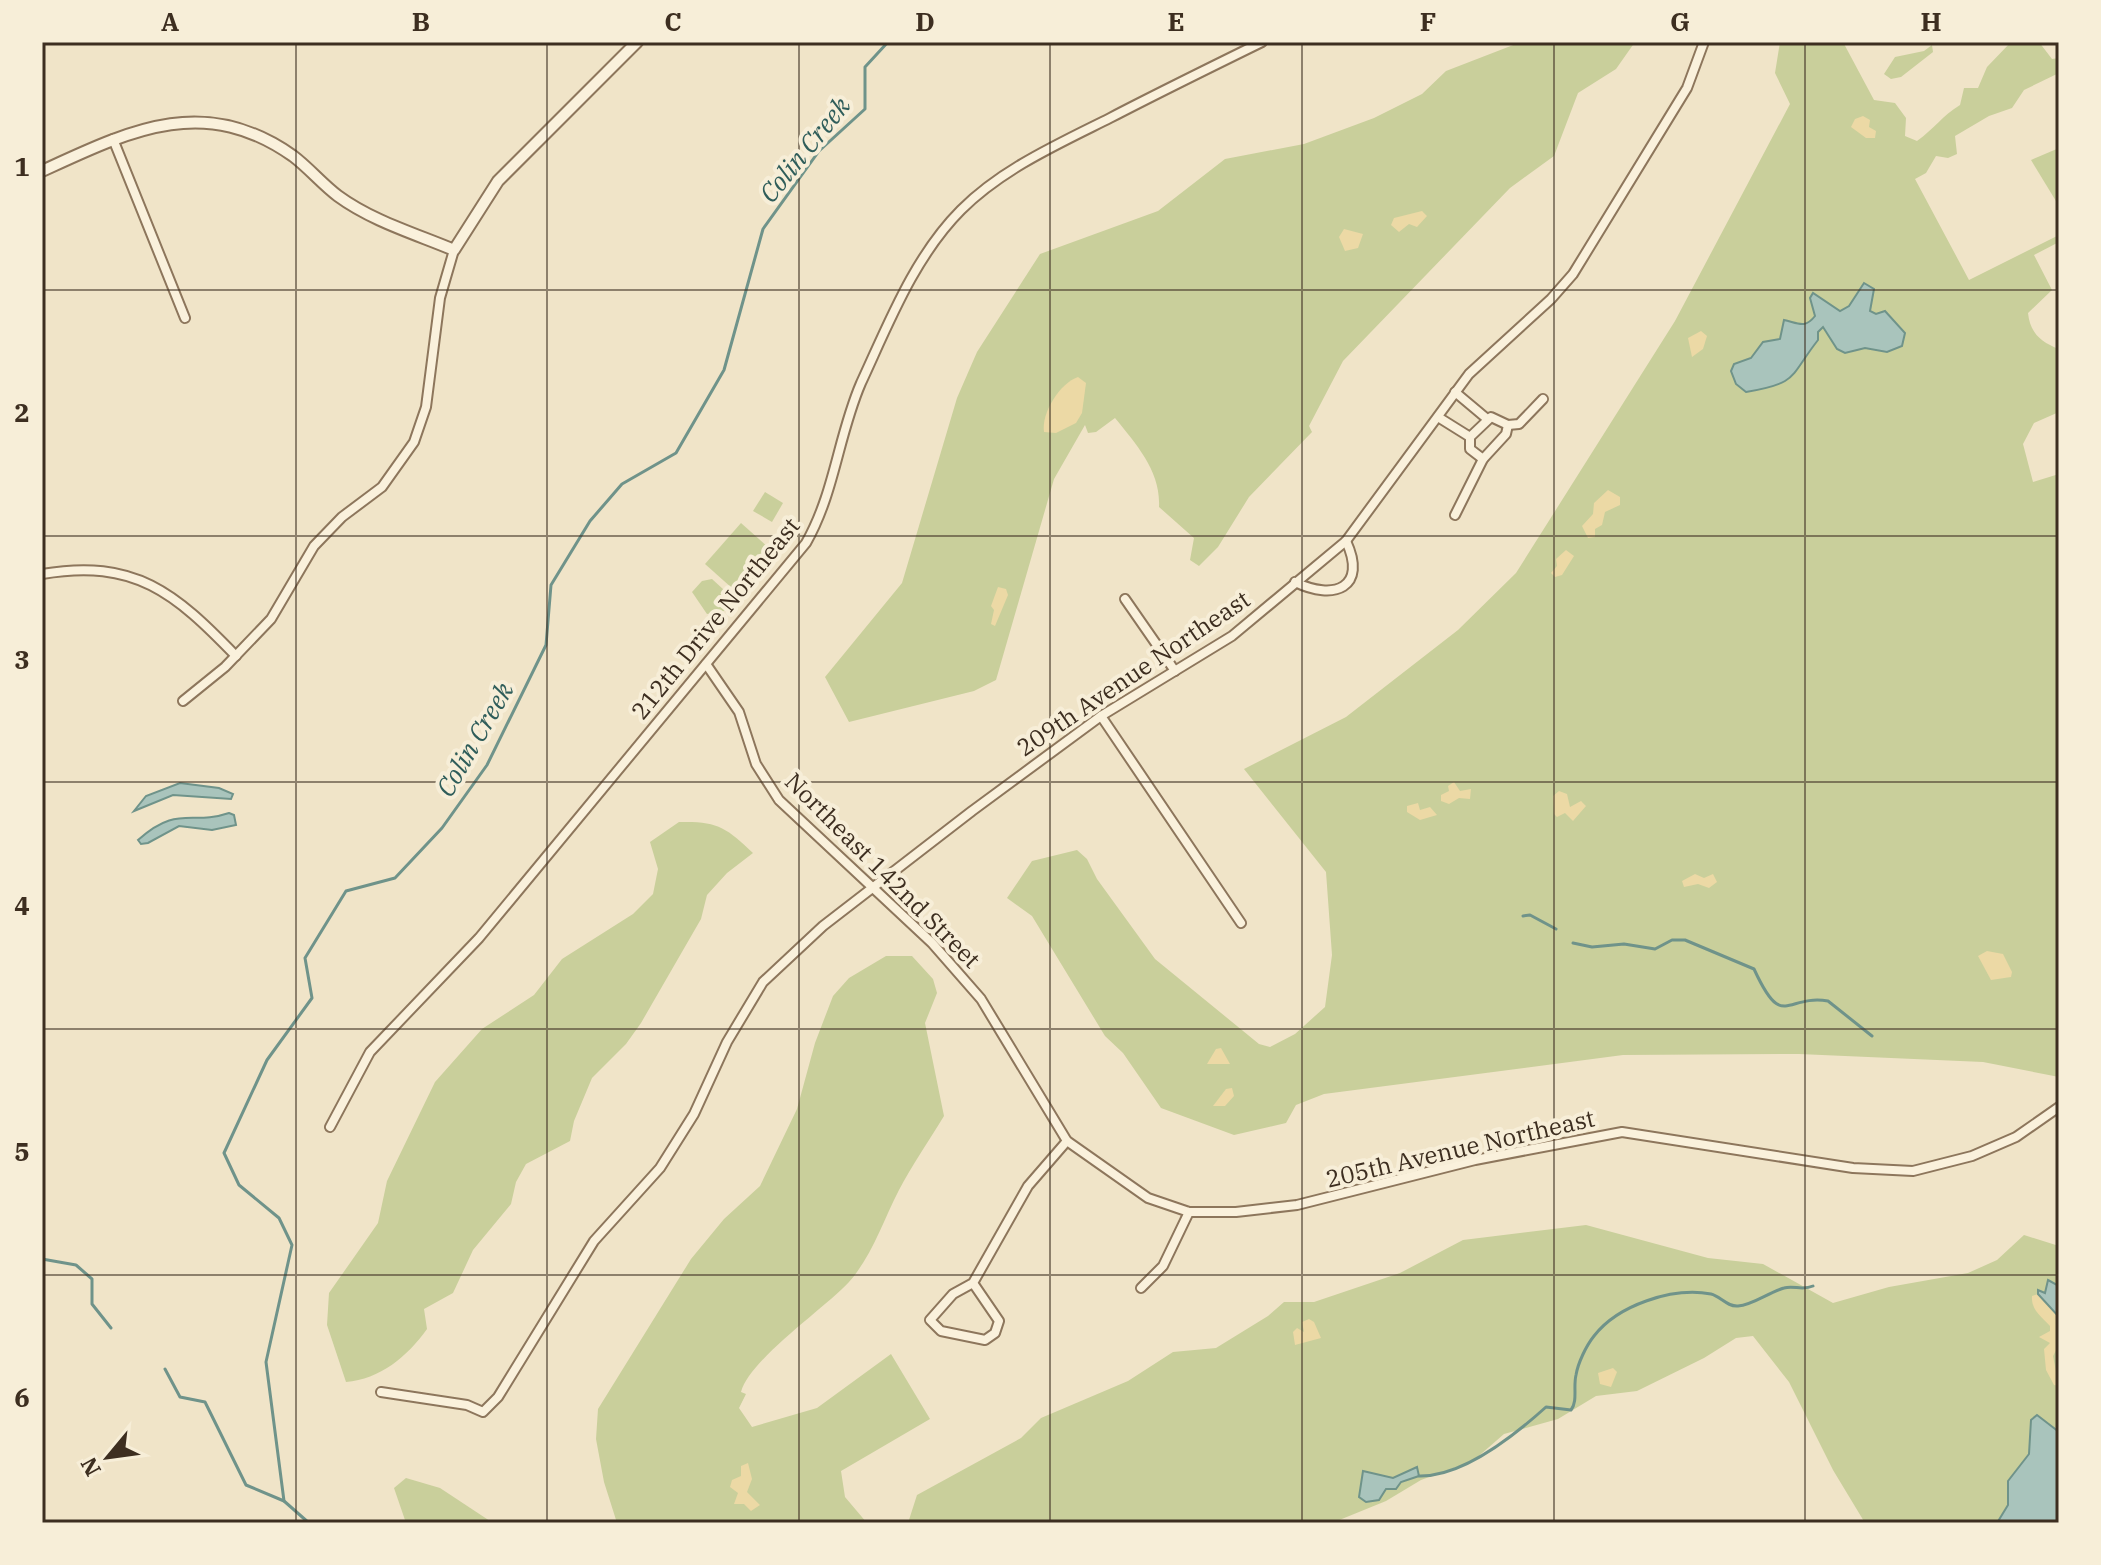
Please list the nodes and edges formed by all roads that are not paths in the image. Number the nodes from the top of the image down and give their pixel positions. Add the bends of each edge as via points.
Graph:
1 (637, 42) edge
2 (1262, 42) edge
3 (1704, 42) edge
4 (113, 139) junction
5 (42, 171) edge
6 (454, 250) junction
7 (185, 318) dead end
8 (1455, 392) junction
9 (1543, 399) dead end
10 (1438, 417) junction
11 (1486, 418) junction
12 (1508, 425) junction
13 (1470, 437) junction
14 (1483, 459) junction
15 (1455, 515) dead end
16 (1346, 541) junction
17 (42, 574) edge
18 (1295, 582) junction
19 (1125, 599) dead end
20 (236, 656) junction
21 (706, 664) junction
22 (1175, 671) junction
23 (183, 701) dead end
24 (1101, 716) junction
25 (873, 888) junction
26 (1241, 923) dead end
27 (2059, 1107) edge
28 (330, 1127) dead end
29 (1067, 1141) junction
30 (1189, 1212) junction
31 (973, 1283) junction
32 (1141, 1288) dead end
33 (381, 1392) dead end

1 - 6 street via 498,181
2 - 21 street, 212th Drive Northeast via 1057,144 1006,174 960,211 916,271 851,405 820,519
3 - 8 street, 209th Avenue Northeast via 1687,88 1573,274
4 - 5 street
4 - 6 street via 175,122 242,130 293,156 355,206
4 - 7 street
6 - 20 street via 440,298 426,407 414,442 382,487 314,546 271,619
8 - 10 street, 209th Avenue Northeast
8 - 11 street
9 - 12 street via 1519,424
10 - 13 street
10 - 16 street, 209th Avenue Northeast
11 - 12 street via 1500,418
11 - 13 street
12 - 14 street
13 - 14 street via 1470,449
14 - 15 street
16 - 18 street, 209th Avenue Northeast
16 - 18 street via 1354,574 1346,585 1317,593
17 - 20 street via 70,569 117,572 160,588 190,608
18 - 22 street, 209th Avenue Northeast via 1232,636
19 - 22 street
20 - 23 street
21 - 25 street, Northeast 142nd Street via 739,712 756,764 779,800
21 - 28 street, 212th Drive Northeast via 479,938 370,1052
22 - 24 street, 209th Avenue Northeast
24 - 25 street, 209th Avenue Northeast
24 - 26 street
25 - 29 street, Northeast 142nd Street via 981,999
25 - 33 street, 209th Avenue Northeast via 763,982 660,1168 594,1241 498,1397 483,1412
27 - 30 street, 205th Avenue Northeast via 2005,1142 1913,1171 1853,1168 1622,1132 1475,1160 1297,1205
29 - 30 street, Northeast 142nd Street via 1148,1198
29 - 31 street via 1028,1186
30 - 32 street via 1163,1266
31 - 31 street via 953,1294 930,1320 941,1331 985,1340 999,1321

